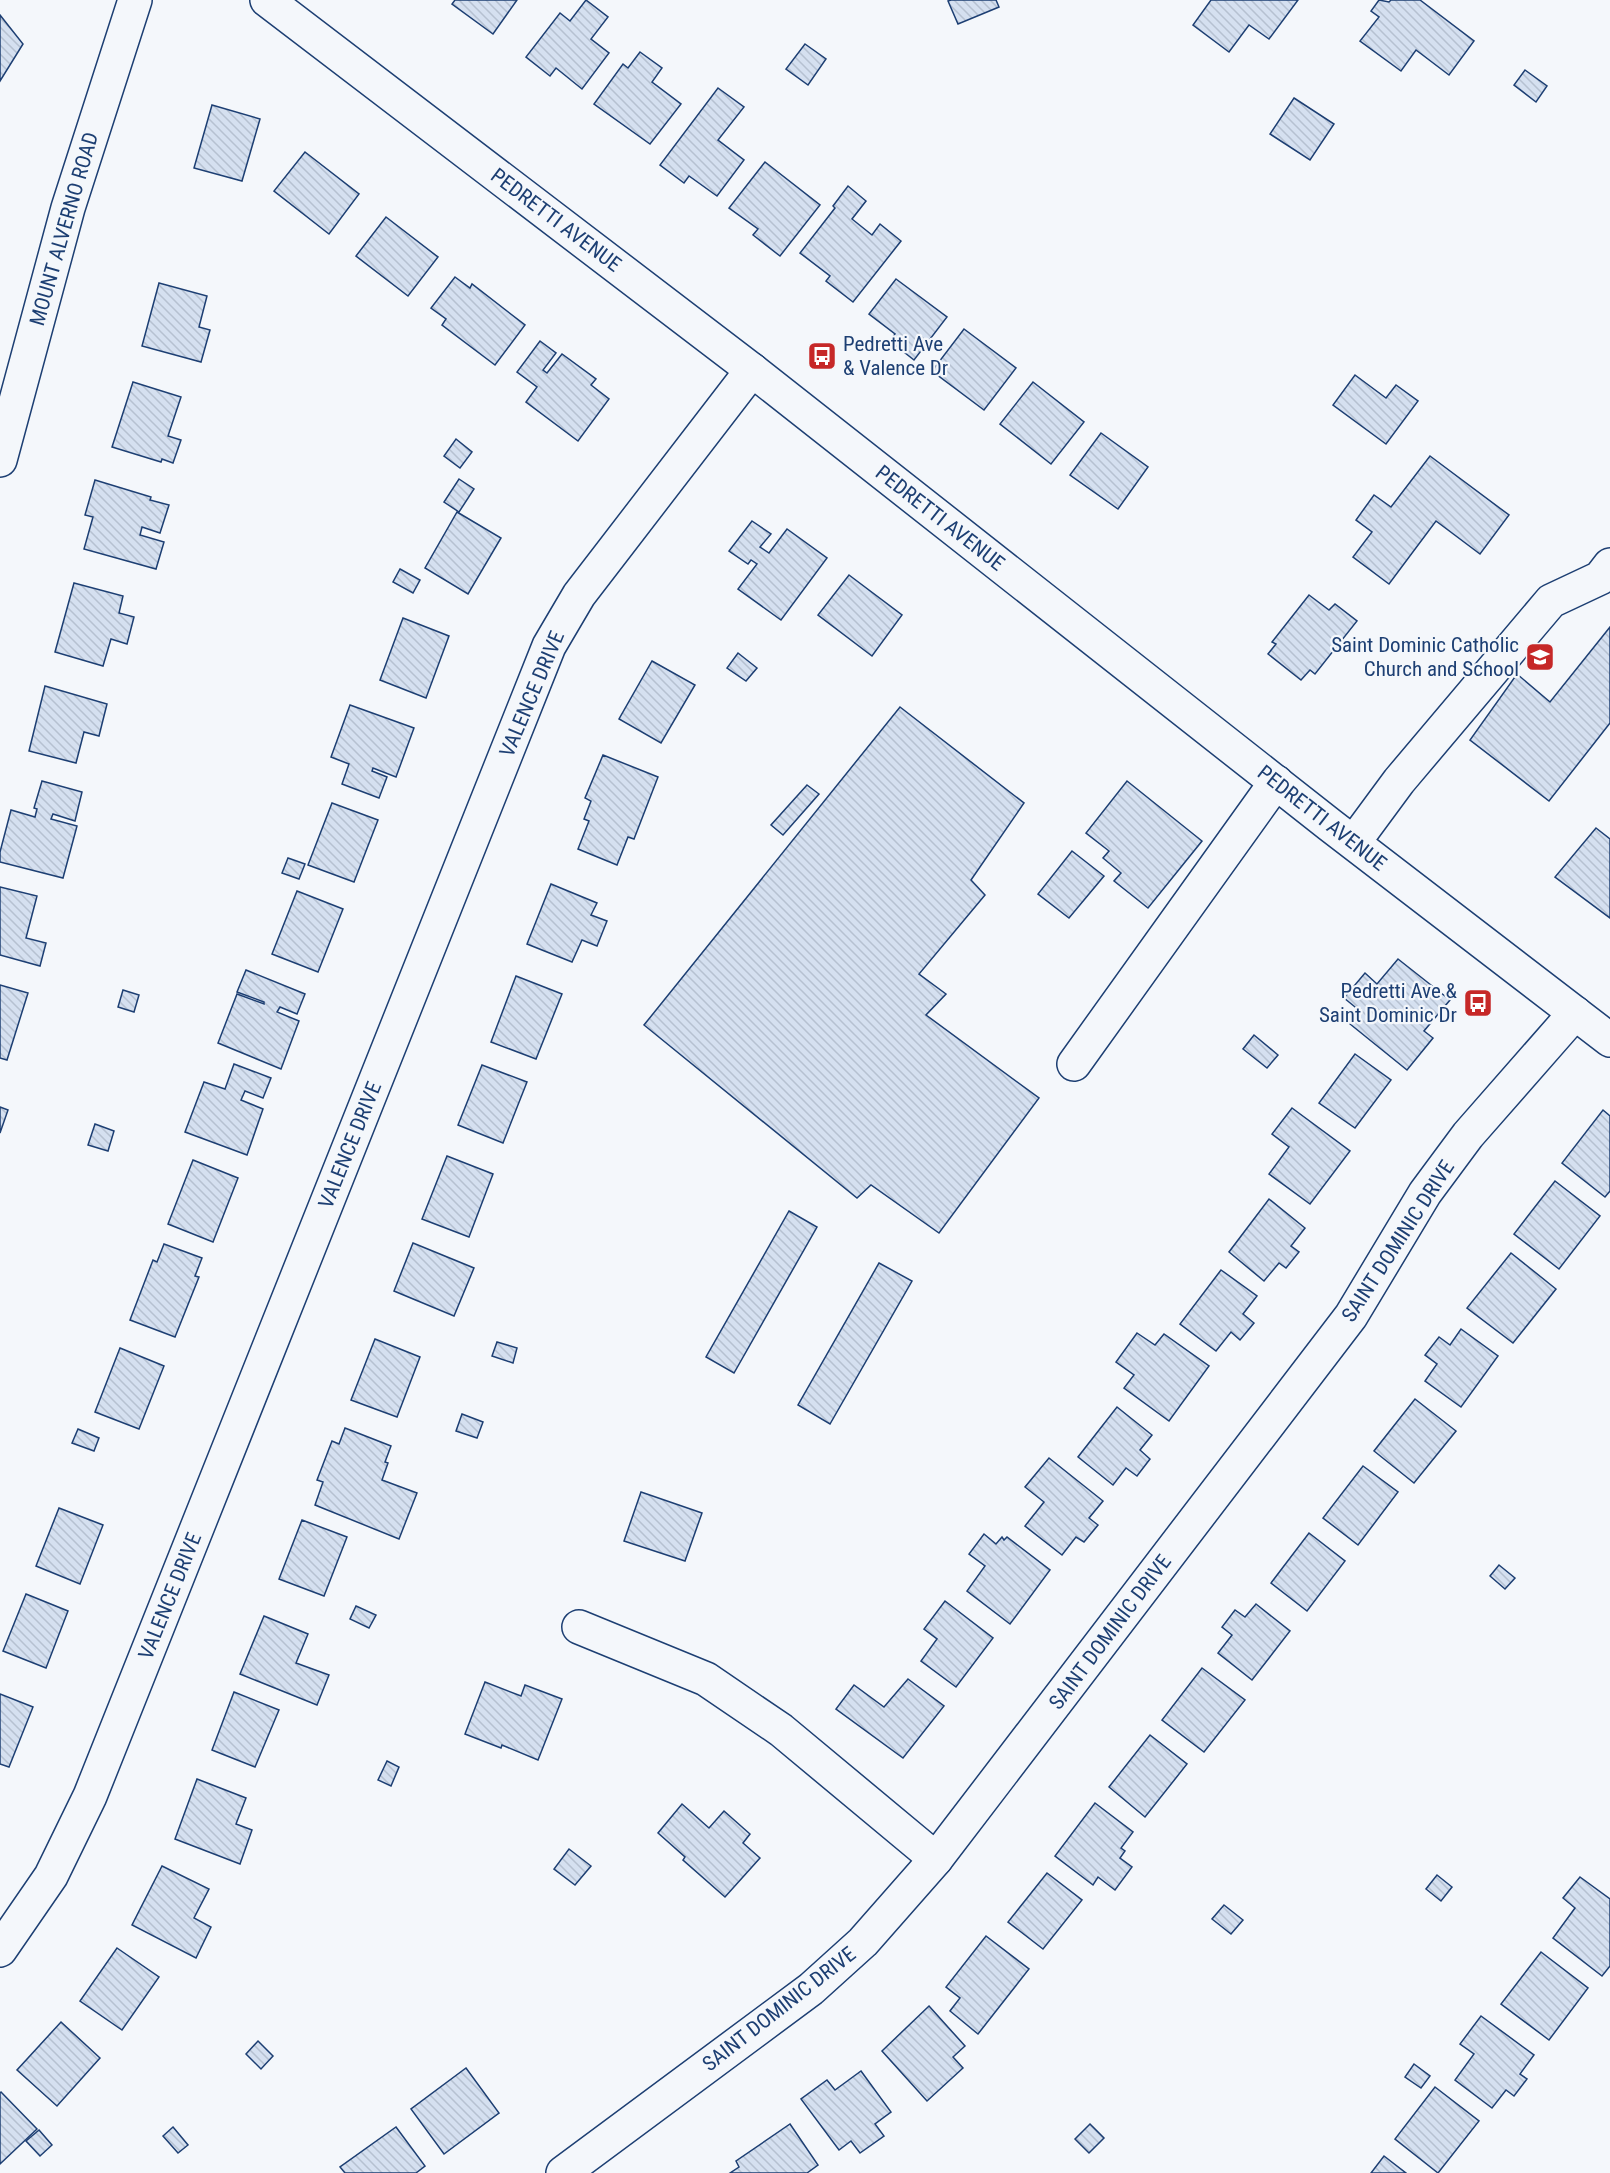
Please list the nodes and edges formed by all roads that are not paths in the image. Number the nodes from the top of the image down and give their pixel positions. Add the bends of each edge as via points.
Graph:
1 (135, 0) edge
2 (267, 0) edge
3 (752, 370) junction
4 (0, 460) edge
5 (1610, 565) edge
6 (1276, 782) junction
7 (1354, 842) junction
8 (1575, 1013) junction
9 (1610, 1040) edge
10 (1074, 1064) dead end
11 (579, 1627) dead end
12 (936, 1859) junction
13 (0, 1950) edge
14 (563, 2173) edge

1 - 4 street, MOUNT ALVERNO ROAD via 68,208
2 - 3 street, PEDRETTI AVENUE
3 - 6 street, PEDRETTI AVENUE
3 - 13 street, VALENCE DRIVE via 579,595 549,646 90,1796 51,1876
5 - 7 street via 1600,578 1551,601 1399,781
6 - 7 street, PEDRETTI AVENUE
6 - 10 street
7 - 8 street, PEDRETTI AVENUE
8 - 9 street, PEDRETTI AVENUE
8 - 12 street, SAINT DOMINIC DRIVE via 1468,1135 1425,1193 1351,1316
11 - 12 street via 706,1679 781,1730
12 - 14 street, SAINT DOMINIC DRIVE via 863,1942 811,1989

